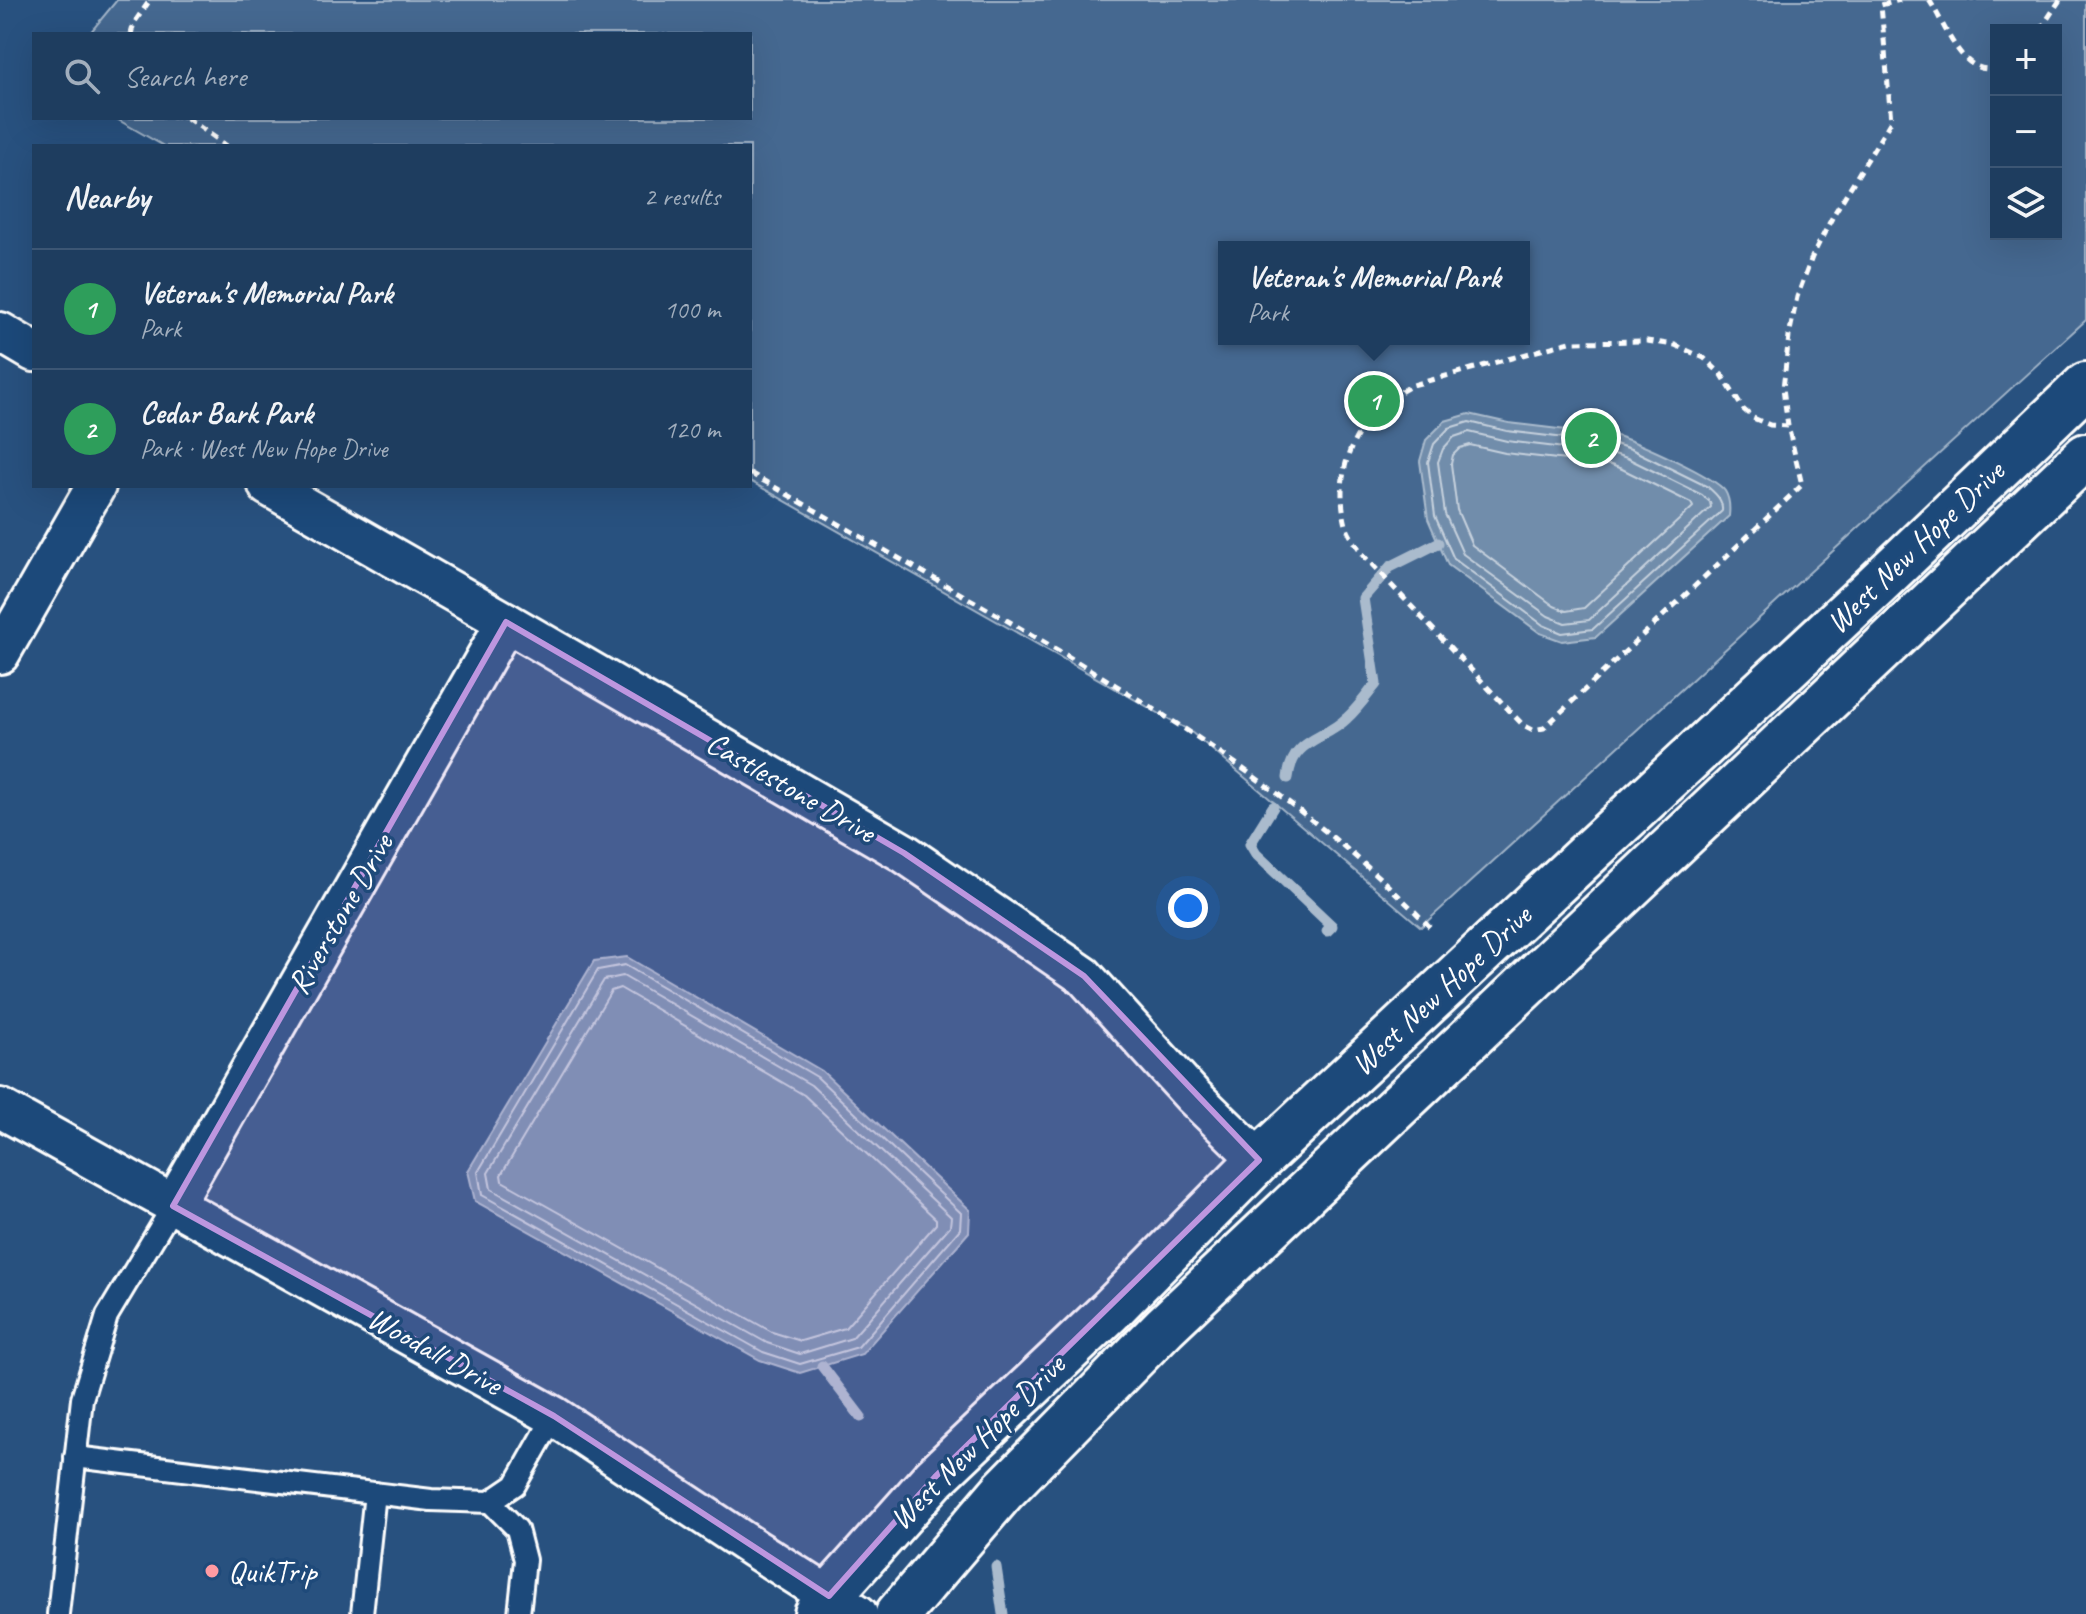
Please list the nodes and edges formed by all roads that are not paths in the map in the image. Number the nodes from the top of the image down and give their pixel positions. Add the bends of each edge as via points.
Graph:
1 (0, 332) edge
2 (32, 351) edge
3 (2086, 385) edge
4 (2086, 456) edge
5 (95, 488) edge
6 (272, 488) edge
7 (506, 622) junction
8 (0, 654) edge
9 (0, 1108) edge
10 (1259, 1160) junction
11 (173, 1206) junction
12 (554, 1416) junction
13 (75, 1457) junction
14 (375, 1493) junction
15 (490, 1502) junction
16 (835, 1608) edge
17 (58, 1614) edge
18 (362, 1614) edge
19 (519, 1614) edge
20 (898, 1614) edge

1 - 2 street
3 - 10 main road, West New Hope Drive
4 - 20 main road, West New Hope Drive via 1165,1326 1003,1491
5 - 8 street
6 - 7 street, Castlestone Drive
7 - 10 street, Castlestone Drive via 904,853 1084,976
7 - 11 street, Riverstone Drive
9 - 11 street, Woodall Drive
10 - 16 main road, West New Hope Drive via 935,1477
11 - 12 street, Woodall Drive
11 - 13 lane via 107,1316 82,1399
12 - 15 lane via 515,1485
12 - 16 street, Woodall Drive
13 - 14 lane
13 - 17 lane
14 - 15 lane
14 - 18 lane
15 - 19 lane via 517,1529 525,1560

